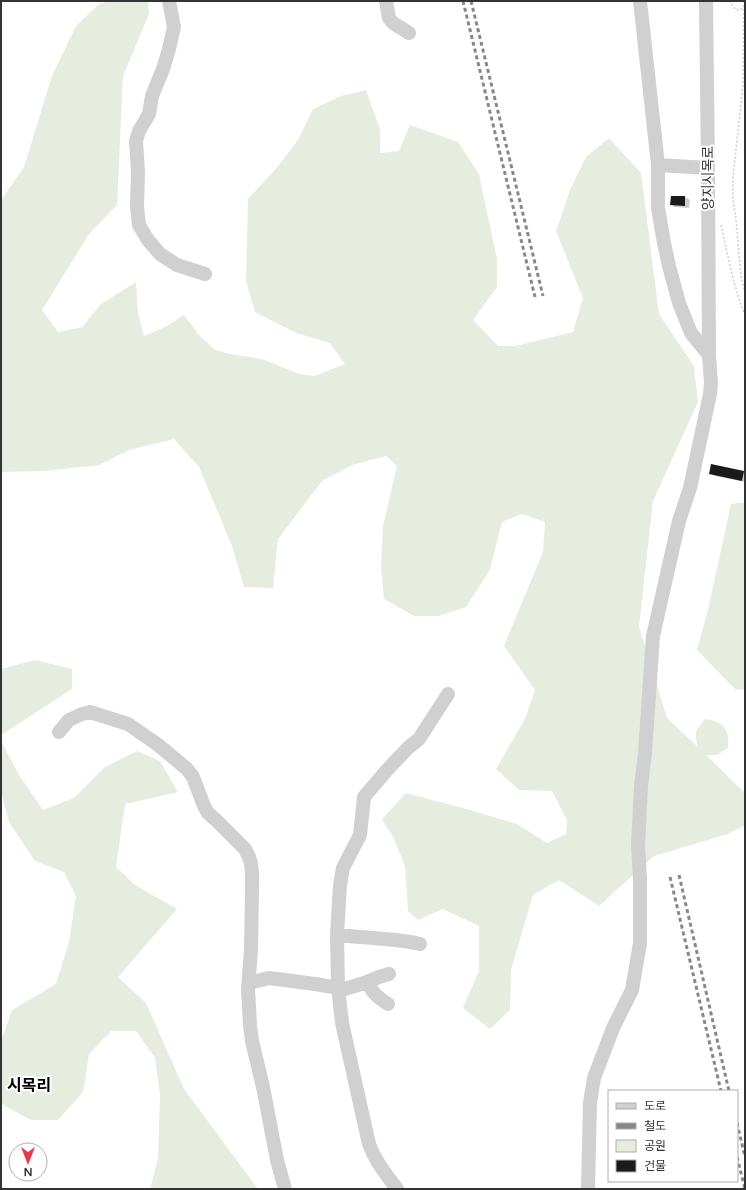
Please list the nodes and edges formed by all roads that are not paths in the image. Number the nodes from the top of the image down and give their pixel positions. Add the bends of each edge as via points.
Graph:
1 (169, 1) edge
2 (386, 1) edge
3 (640, 1) edge
4 (706, 1) edge
5 (409, 33) dead end
6 (658, 165) junction
7 (708, 168) junction
8 (205, 274) dead end
9 (709, 355) junction
10 (448, 694) dead end
11 (59, 732) dead end
12 (338, 935) junction
13 (420, 944) dead end
14 (389, 974) dead end
15 (367, 982) junction
16 (249, 983) junction
17 (338, 987) junction
18 (388, 1004) dead end
19 (285, 1189) edge
20 (397, 1189) edge
21 (588, 1189) edge

1 - 8 street via 174,27 169,49 164,70 152,96 149,114 136,141 139,225 160,254 177,265
2 - 5 street via 389,18
3 - 6 street
4 - 7 street, 양지시목로
6 - 7 street
6 - 9 street via 658,208 669,266 691,334
7 - 9 street, 양지시목로
9 - 21 street, 양지시목로 via 710,394 690,488 679,521 653,636 645,753 640,786 640,943 632,990 613,1028 594,1078 590,1103
10 - 12 street via 419,739 364,797 360,835 343,868
11 - 16 street via 69,720 90,712 128,724 187,769 208,813 245,849 251,864
12 - 13 street via 403,940
12 - 17 street
14 - 15 street
15 - 17 street via 345,989
15 - 18 street via 377,997
16 - 17 street via 269,978
16 - 19 street via 252,1041
17 - 20 street via 342,1023 369,1144 373,1156

